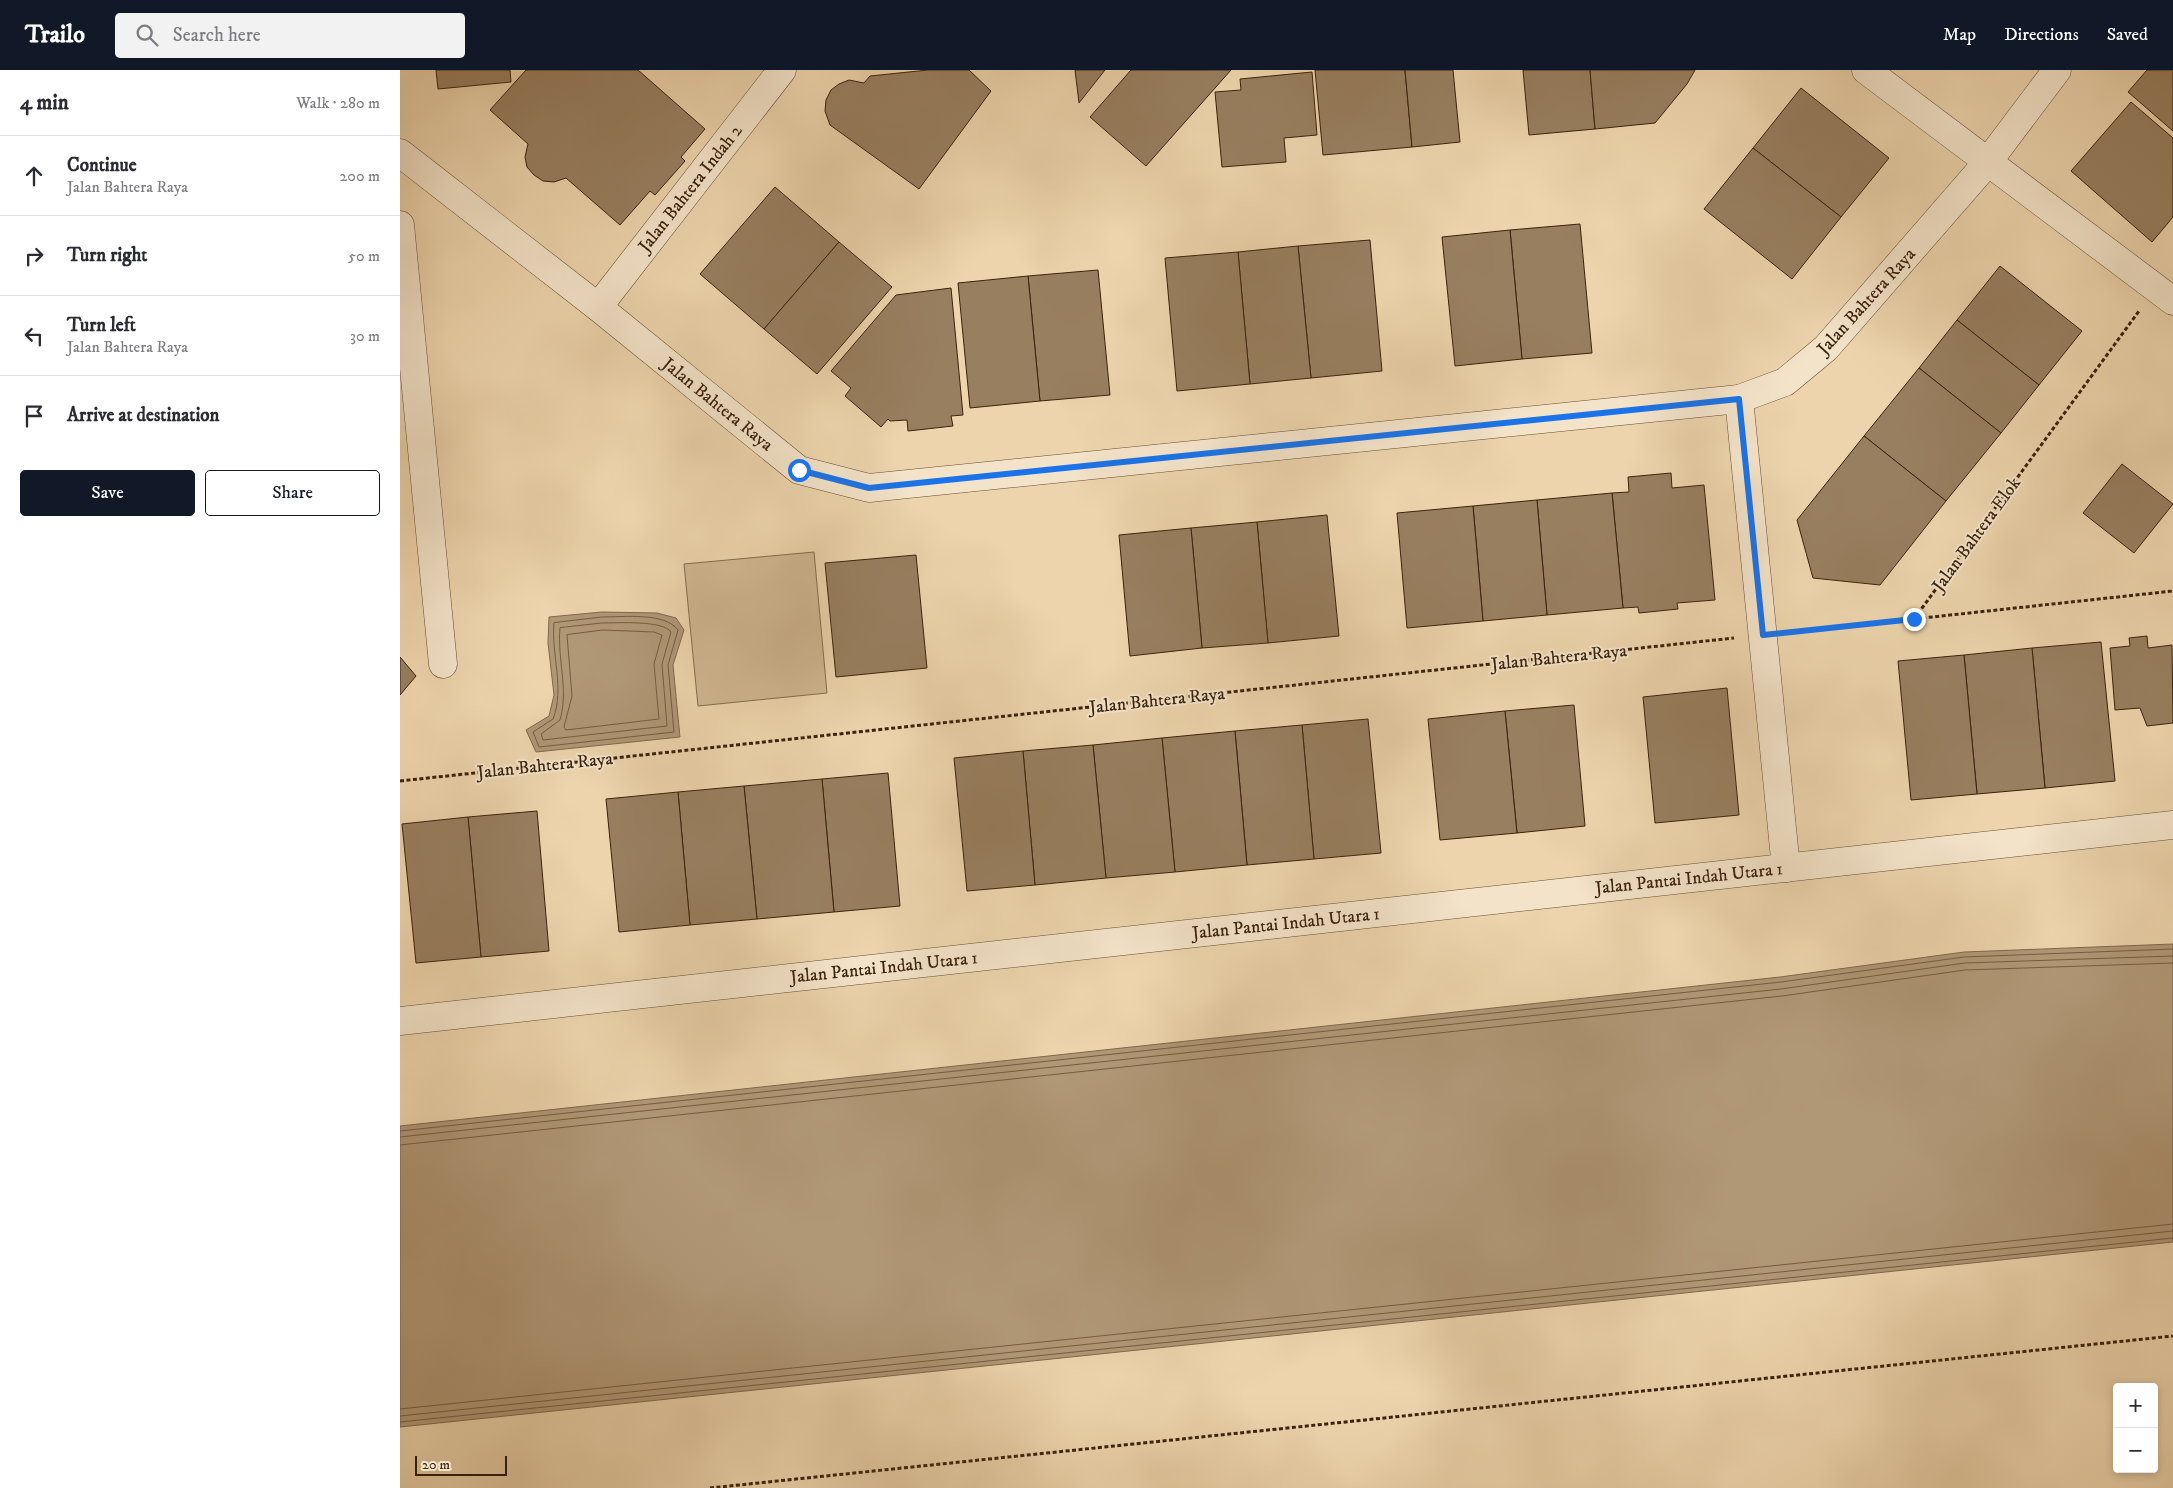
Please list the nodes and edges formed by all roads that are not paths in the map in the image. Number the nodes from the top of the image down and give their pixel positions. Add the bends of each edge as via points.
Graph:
1 (782, 70) edge
2 (1866, 70) edge
3 (2057, 70) edge
4 (400, 153) edge
5 (1988, 163) junction
6 (400, 225) edge
7 (2165, 294) edge
8 (598, 307) junction
9 (1739, 399) junction
10 (443, 664) dead end
11 (2173, 825) edge
12 (1786, 868) junction
13 (400, 1021) edge

1 - 8 street, Jalan Bahtera Indah 2
2 - 5 street
3 - 5 street, Jalan Bahtera Raya
4 - 8 street, Jalan Bahtera Raya
5 - 7 street
5 - 9 street, Jalan Bahtera Raya via 1826,348 1785,382
6 - 10 street
8 - 9 street, Jalan Bahtera Raya via 799,470 869,488
9 - 12 street
11 - 12 street, Jalan Pantai Indah Utara 1
12 - 13 street, Jalan Pantai Indah Utara 1

